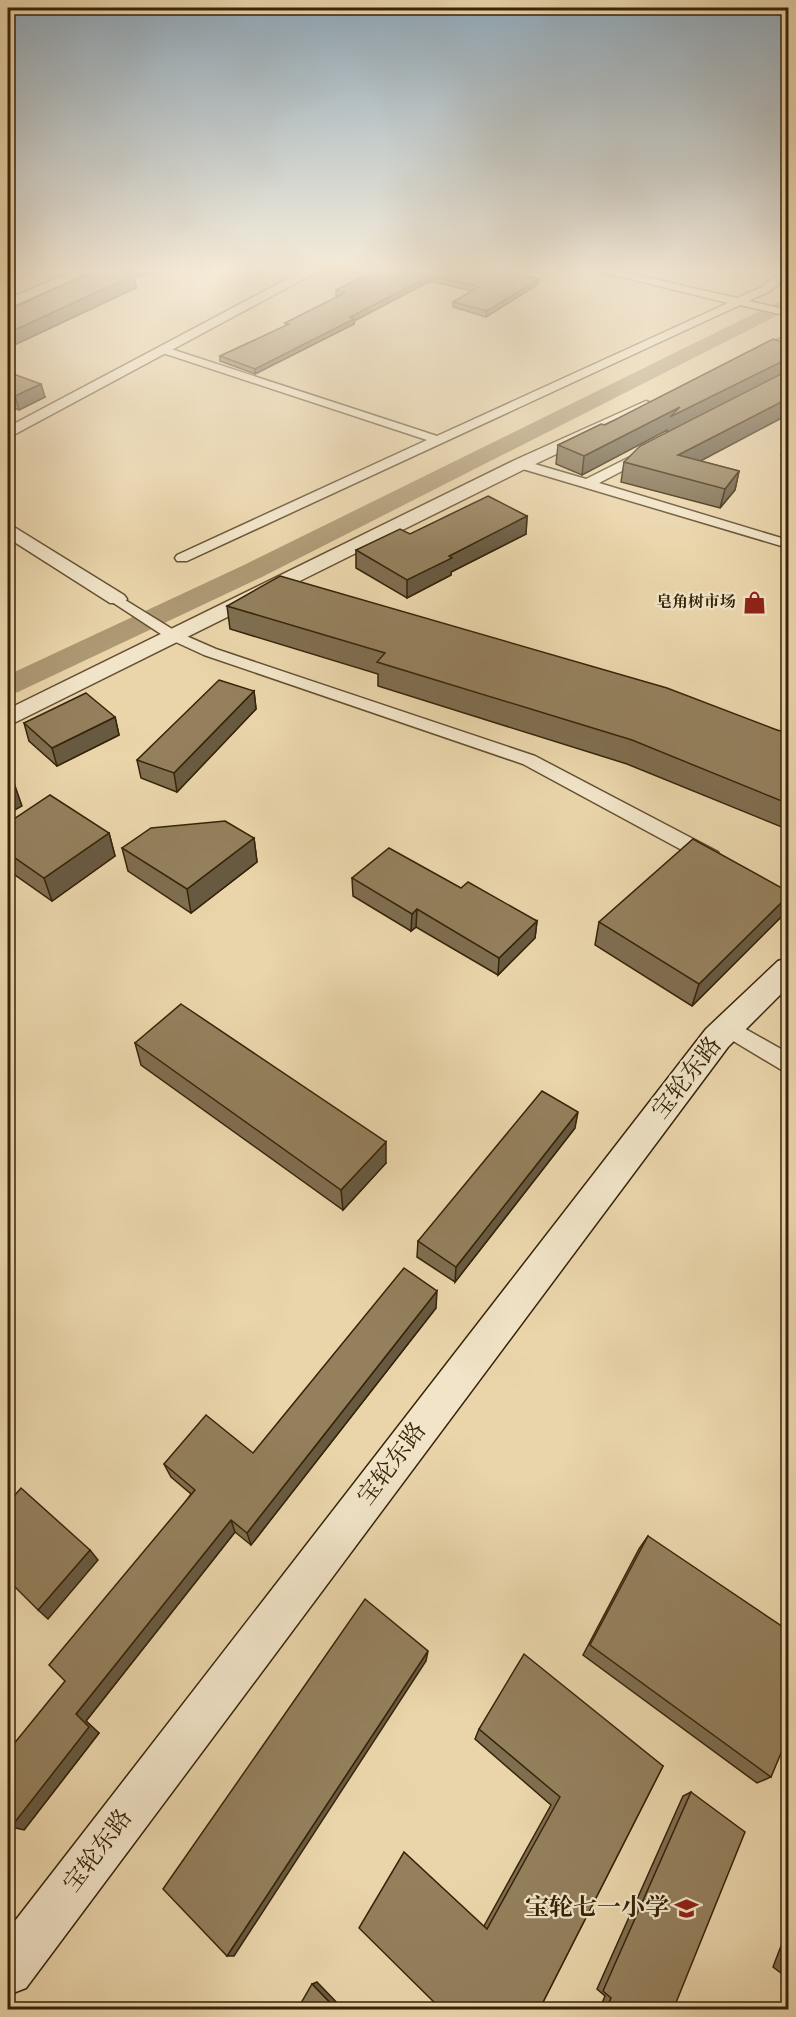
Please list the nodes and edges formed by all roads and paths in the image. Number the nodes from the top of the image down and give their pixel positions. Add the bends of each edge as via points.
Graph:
1 (141, 362) edge
2 (201, 362) edge
3 (610, 362) edge
4 (739, 362) edge
5 (735, 364) edge
6 (660, 399) edge
7 (8, 433) edge
8 (438, 440) junction
9 (661, 445) edge
10 (521, 464) junction
11 (587, 484) junction
12 (8, 531) edge
13 (789, 544) edge
14 (182, 558) dead end
15 (117, 599) joint
16 (166, 632) junction
17 (8, 717) edge
18 (726, 865) edge
19 (789, 969) edge
20 (728, 1027) junction
21 (789, 1063) edge
22 (8, 1970) edge

1 - 7 street
2 - 8 street
3 - 8 street
4 - 5 street
6 - 10 street
8 - 14 street
9 - 11 street
10 - 11 street
10 - 16 street
11 - 13 street
12 - 15 street
15 - 16 street
16 - 17 street
16 - 18 street via 210,652 529,760
19 - 20 main road, 宝轮东路
20 - 21 street
20 - 22 main road, 宝轮东路

